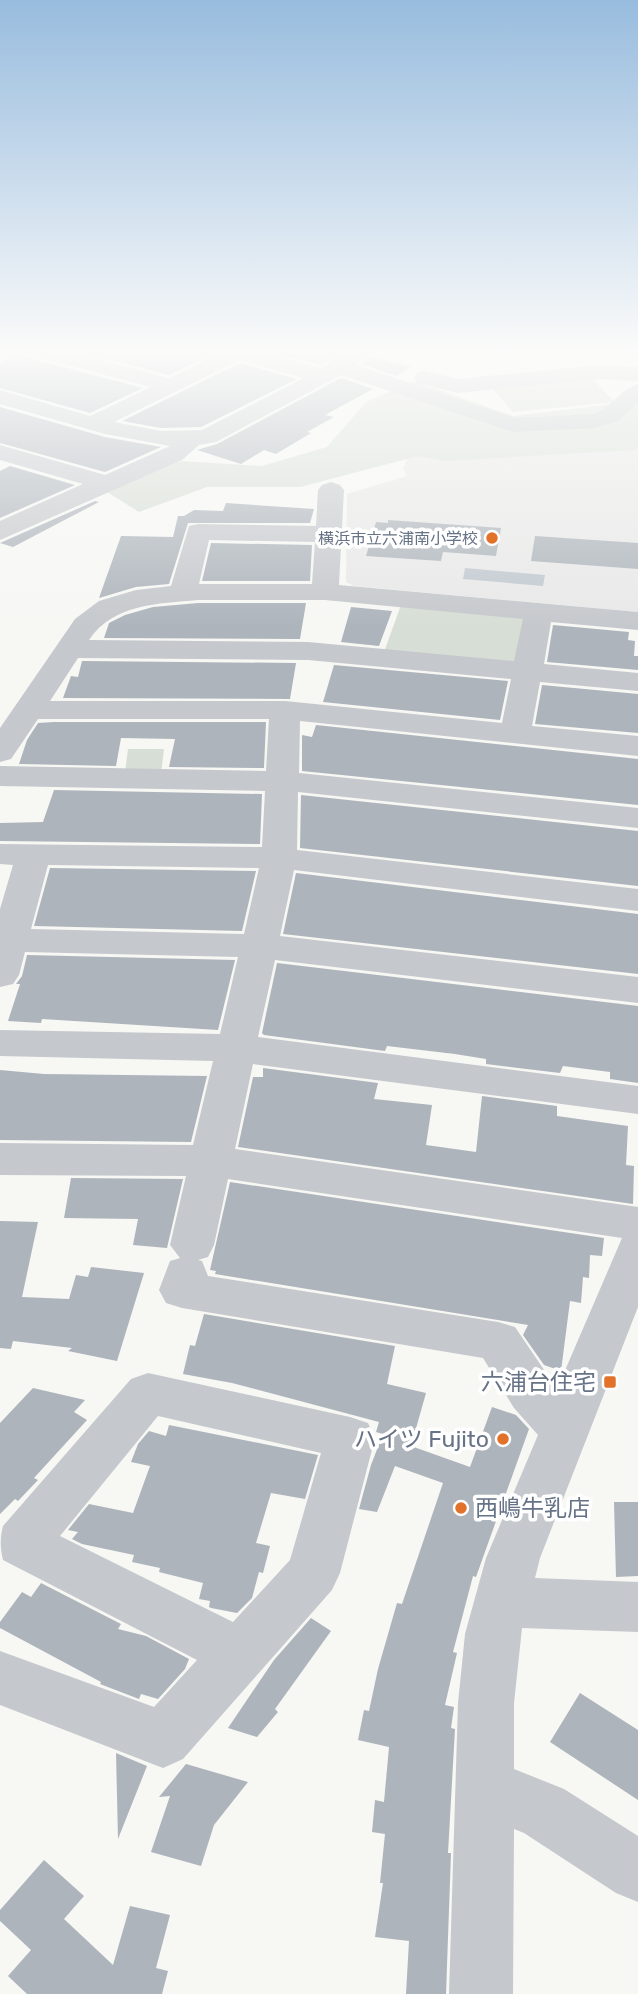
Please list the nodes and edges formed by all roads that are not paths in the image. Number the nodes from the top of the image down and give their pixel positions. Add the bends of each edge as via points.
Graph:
1 (189, 442) edge
2 (6, 458) edge
3 (107, 483) junction
4 (331, 490) dead end
5 (0, 532) edge
6 (329, 534) junction
7 (183, 592) junction
8 (325, 593) junction
9 (538, 612) junction
10 (638, 621) edge
11 (68, 649) junction
12 (528, 671) junction
13 (638, 682) edge
14 (28, 710) junction
15 (285, 710) junction
16 (515, 734) junction
17 (638, 746) edge
18 (0, 752) edge
19 (0, 776) edge
20 (283, 781) junction
21 (638, 818) edge
22 (16, 854) edge
23 (279, 858) junction
24 (638, 900) edge
25 (260, 946) junction
26 (5, 957) edge
27 (638, 990) edge
28 (0, 1043) edge
29 (237, 1048) junction
30 (638, 1100) edge
31 (0, 1159) edge
32 (211, 1161) junction
33 (638, 1224) edge
34 (638, 1250) edge
35 (563, 1429) junction
36 (500, 1602) junction
37 (638, 1606) edge
38 (240, 1654) junction
39 (0, 1678) edge
40 (485, 1788) junction
41 (638, 1871) edge
42 (481, 1994) edge

1 - 3 street via 173,455
2 - 3 street
3 - 5 street
4 - 6 street
6 - 7 street via 198,532
6 - 8 street
7 - 8 street
7 - 11 street via 144,596 109,607 85,625
8 - 9 street
9 - 10 street
9 - 12 street
11 - 12 street via 308,651
11 - 14 street
12 - 13 street
12 - 16 street
14 - 15 street
14 - 18 street
15 - 16 street
15 - 20 street
16 - 17 street
19 - 20 street
20 - 21 street
20 - 23 street
22 - 23 street
22 - 26 street
23 - 24 street
23 - 25 street
25 - 26 street
25 - 27 street
25 - 29 street
28 - 29 street
29 - 30 street
29 - 32 street
31 - 32 street
32 - 33 street
32 - 35 street via 182,1290 498,1341 531,1394
34 - 35 street
35 - 36 street
36 - 37 street
36 - 40 street via 489,1666
38 - 38 street via 22,1543 148,1393 350,1438 313,1573
38 - 39 street via 163,1739
40 - 41 street via 543,1810
40 - 42 street

